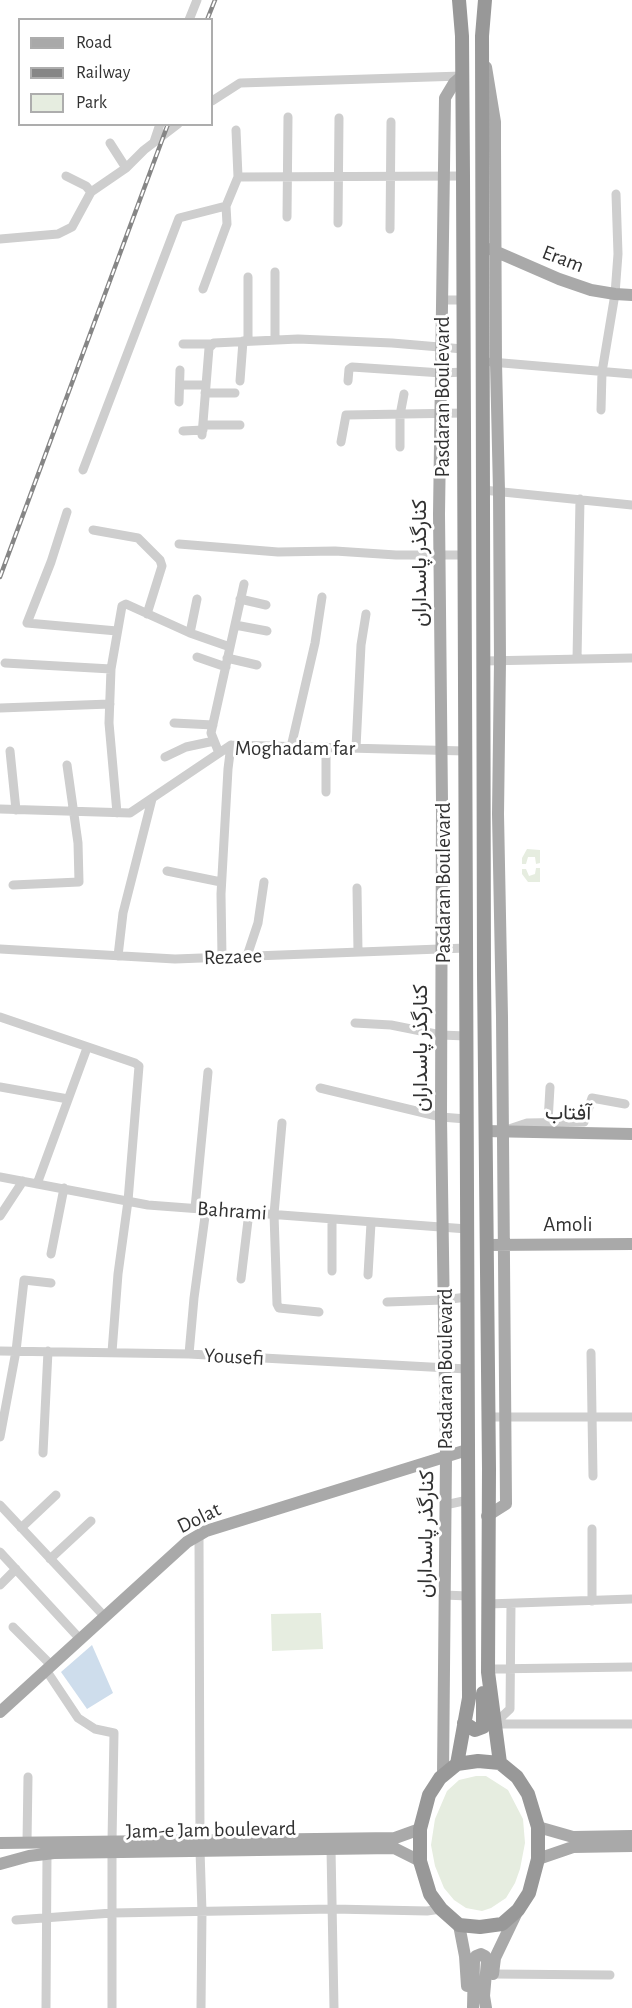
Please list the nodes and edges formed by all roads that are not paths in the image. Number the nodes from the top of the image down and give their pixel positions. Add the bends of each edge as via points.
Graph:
1 (197, 0) edge
2 (459, 0) edge
3 (465, 0) edge
4 (484, 2) edge
5 (190, 18) edge
6 (462, 36) junction
7 (462, 76) junction
8 (213, 100) edge
9 (288, 117) dead end
10 (339, 118) dead end
11 (391, 122) dead end
12 (159, 126) edge
13 (175, 126) edge
14 (236, 130) dead end
15 (154, 142) junction
16 (110, 143) dead end
17 (126, 168) junction
18 (392, 175) junction
19 (66, 176) dead end
20 (288, 176) junction
21 (338, 176) junction
22 (443, 176) junction
23 (463, 176) junction
24 (238, 177) junction
25 (91, 192) junction
26 (616, 194) dead end
27 (226, 206) junction
28 (287, 216) dead end
29 (338, 223) dead end
30 (390, 229) dead end
31 (0, 239) edge
32 (490, 249) junction
33 (275, 272) dead end
34 (248, 277) dead end
35 (203, 289) dead end
36 (615, 294) junction
37 (632, 295) edge
38 (442, 300) junction
39 (463, 300) junction
40 (275, 340) junction
41 (245, 341) junction
42 (183, 344) dead end
43 (211, 344) junction
44 (442, 347) junction
45 (464, 349) junction
46 (489, 362) junction
47 (180, 370) dead end
48 (464, 372) junction
49 (603, 372) junction
50 (442, 373) junction
51 (632, 374) edge
52 (240, 381) dead end
53 (348, 381) dead end
54 (180, 385) junction
55 (206, 389) junction
56 (235, 393) dead end
57 (404, 394) dead end
58 (179, 402) dead end
59 (602, 410) dead end
60 (464, 413) junction
61 (441, 414) junction
62 (400, 415) junction
63 (240, 425) dead end
64 (203, 430) junction
65 (183, 431) dead end
66 (341, 442) dead end
67 (400, 447) dead end
68 (83, 470) dead end
69 (483, 490) junction
70 (499, 491) junction
71 (580, 499) junction
72 (632, 505) edge
73 (67, 512) dead end
74 (93, 530) dead end
75 (179, 544) dead end
76 (439, 555) junction
77 (464, 555) junction
78 (244, 584) dead end
79 (322, 597) dead end
80 (197, 599) dead end
81 (240, 599) junction
82 (266, 605) dead end
83 (147, 614) junction
84 (366, 614) dead end
85 (235, 625) junction
86 (267, 631) dead end
87 (117, 632) junction
88 (190, 633) junction
89 (230, 647) junction
90 (197, 657) dead end
91 (632, 658) edge
92 (577, 659) junction
93 (484, 661) junction
94 (500, 661) junction
95 (227, 662) junction
96 (5, 663) dead end
97 (257, 665) dead end
98 (111, 669) junction
99 (110, 704) junction
100 (0, 708) edge
101 (174, 723) dead end
102 (213, 724) junction
103 (214, 741) junction
104 (231, 745) junction
105 (291, 747) junction
106 (326, 747) junction
107 (356, 748) junction
108 (442, 750) junction
109 (10, 751) dead end
110 (465, 751) junction
111 (219, 753) junction
112 (165, 757) dead end
113 (67, 765) dead end
114 (326, 792) dead end
115 (152, 799) junction
116 (0, 809) edge
117 (16, 810) junction
118 (73, 811) junction
119 (117, 813) junction
120 (167, 871) dead end
121 (221, 882) junction
122 (264, 882) dead end
123 (13, 885) dead end
124 (357, 888) dead end
125 (466, 948) junction
126 (0, 949) edge
127 (441, 949) junction
128 (358, 952) junction
129 (118, 956) junction
130 (247, 956) junction
131 (222, 957) junction
132 (0, 1017) edge
133 (355, 1023) dead end
134 (441, 1035) junction
135 (466, 1036) junction
136 (87, 1048) junction
137 (208, 1071) dead end
138 (0, 1087) edge
139 (321, 1088) dead end
140 (550, 1088) dead end
141 (68, 1099) junction
142 (625, 1104) dead end
143 (441, 1117) junction
144 (466, 1119) junction
145 (548, 1122) junction
146 (282, 1123) dead end
147 (484, 1131) junction
148 (503, 1131) junction
149 (632, 1134) edge
150 (0, 1177) edge
151 (23, 1182) junction
152 (37, 1184) junction
153 (64, 1188) junction
154 (128, 1201) junction
155 (195, 1209) junction
156 (206, 1209) junction
157 (249, 1212) junction
158 (274, 1214) junction
159 (0, 1216) edge
160 (332, 1219) junction
161 (371, 1223) junction
162 (443, 1227) junction
163 (467, 1229) junction
164 (632, 1244) edge
165 (486, 1245) junction
166 (504, 1245) junction
167 (51, 1254) dead end
168 (332, 1271) dead end
169 (368, 1275) dead end
170 (241, 1279) dead end
171 (51, 1283) dead end
172 (467, 1297) junction
173 (443, 1300) junction
174 (387, 1302) dead end
175 (319, 1312) dead end
176 (0, 1351) edge
177 (16, 1352) junction
178 (48, 1352) junction
179 (112, 1352) junction
180 (591, 1353) dead end
181 (189, 1354) junction
182 (445, 1369) junction
183 (467, 1369) junction
184 (488, 1417) junction
185 (506, 1418) junction
186 (592, 1418) junction
187 (632, 1418) edge
188 (0, 1437) edge
189 (467, 1450) junction
190 (43, 1453) dead end
191 (446, 1456) junction
192 (489, 1469) junction
193 (506, 1469) junction
194 (593, 1476) dead end
195 (56, 1495) dead end
196 (468, 1500) junction
197 (0, 1505) edge
198 (445, 1505) junction
199 (487, 1516) junction
200 (91, 1521) dead end
201 (21, 1528) junction
202 (592, 1529) dead end
203 (199, 1536) junction
204 (0, 1552) edge
205 (50, 1558) junction
206 (16, 1569) junction
207 (0, 1584) edge
208 (444, 1596) junction
209 (468, 1596) junction
210 (632, 1599) edge
211 (592, 1601) junction
212 (511, 1604) junction
213 (488, 1605) junction
214 (105, 1617) junction
215 (13, 1627) dead end
216 (80, 1639) junction
217 (632, 1666) edge
218 (49, 1667) junction
219 (510, 1669) junction
220 (488, 1671) junction
221 (0, 1712) edge
222 (464, 1723) junction
223 (494, 1724) junction
224 (632, 1724) edge
225 (500, 1763) junction
226 (457, 1764) junction
227 (443, 1775) junction
228 (28, 1777) dead end
229 (538, 1827) junction
230 (420, 1829) junction
231 (632, 1836) edge
232 (22, 1842) junction
233 (0, 1843) edge
234 (307, 1844) junction
235 (200, 1845) junction
236 (112, 1846) junction
237 (632, 1846) edge
238 (332, 1849) junction
239 (47, 1854) junction
240 (18, 1858) junction
241 (538, 1859) junction
242 (420, 1861) junction
243 (0, 1863) edge
244 (333, 1909) junction
245 (441, 1909) junction
246 (518, 1910) junction
247 (202, 1912) junction
248 (112, 1913) junction
249 (46, 1917) junction
250 (16, 1920) dead end
251 (459, 1925) junction
252 (493, 1974) junction
253 (610, 1975) dead end
254 (46, 2008) edge
255 (112, 2008) edge
256 (201, 2008) edge
257 (334, 2008) edge
258 (468, 2008) edge
259 (473, 2008) edge
260 (488, 2008) edge

1 - 5 street
2 - 6 highway, Pasdaran Boulevard
3 - 6 highway
4 - 32 highway, Pasdaran Boulevard
6 - 7 highway, Pasdaran Boulevard
7 - 8 street via 240,83
7 - 22 main road, کنارگذر پاسداران via 446,98
7 - 23 highway, Pasdaran Boulevard
9 - 20 street
10 - 21 street
11 - 18 street
12 - 15 street
13 - 15 street
14 - 24 street
15 - 17 street
16 - 17 street
17 - 25 street
18 - 21 street
18 - 22 street
18 - 30 street
19 - 25 street
20 - 21 street
20 - 24 street
20 - 28 street
21 - 29 street
22 - 23 street
22 - 38 main road, کنارگذر پاسداران
23 - 39 highway, Pasdaran Boulevard
24 - 27 street
25 - 31 street via 72,227 58,234
26 - 36 street
27 - 35 street via 227,224
27 - 68 street via 179,218
32 - 36 main road, Eram via 560,279
32 - 46 highway, Pasdaran Boulevard
33 - 40 street
34 - 41 street
36 - 37 main road, Eram
36 - 49 street
38 - 39 street
38 - 44 main road, کنارگذر پاسداران
39 - 45 highway, Pasdaran Boulevard
40 - 41 street
40 - 44 street
41 - 43 street
41 - 52 street
42 - 43 street
43 - 55 street
44 - 45 street
44 - 50 main road, کنارگذر پاسداران
45 - 48 highway, Pasdaran Boulevard
46 - 49 street
46 - 69 highway, Pasdaran Boulevard
46 - 70 main road
47 - 54 street
48 - 50 street
48 - 60 highway, Pasdaran Boulevard
49 - 51 street
49 - 59 street
50 - 53 street via 352,367
50 - 61 main road, کنارگذر پاسداران
54 - 55 street
54 - 58 street
55 - 56 street
55 - 64 street
57 - 62 street
60 - 61 street
60 - 77 highway, Pasdaran Boulevard
61 - 62 street
61 - 76 main road, کنارگذر پاسداران
62 - 66 street via 346,415
62 - 67 street
63 - 64 street
64 - 65 street
69 - 70 street
69 - 93 highway, Pasdaran Boulevard
70 - 71 street
70 - 94 main road
71 - 72 street
71 - 92 street
73 - 87 street via 27,623
74 - 83 street via 138,538 160,560 162,566
75 - 76 street via 278,552
76 - 77 street
76 - 108 main road, کنارگذر پاسداران
77 - 110 highway, Pasdaran Boulevard
78 - 81 street
79 - 105 street
80 - 88 street
81 - 82 street
81 - 85 street
83 - 87 street via 126,604 122,606
83 - 88 street
84 - 107 street
85 - 86 street
85 - 89 street
87 - 98 street
88 - 89 street
89 - 95 street
90 - 95 street
91 - 92 street
92 - 94 street
93 - 94 street
93 - 147 highway, Pasdaran Boulevard
94 - 148 main road
95 - 97 street
95 - 102 street
96 - 98 street
98 - 99 street
99 - 100 street
99 - 119 street
101 - 102 street
102 - 103 street
103 - 111 street
103 - 112 street
104 - 105 street, Moghadam far
104 - 111 street, Moghadam far
104 - 121 street
105 - 106 street, Moghadam far
106 - 107 street, Moghadam far
106 - 114 street
107 - 108 street, Moghadam far
108 - 110 street, Moghadam far
108 - 127 main road, کنارگذر پاسداران
109 - 117 street
110 - 125 highway, Pasdaran Boulevard
111 - 115 street, Moghadam far
113 - 118 street
115 - 119 street, Moghadam far via 130,813
115 - 129 street via 123,913
116 - 117 street, Moghadam far
117 - 118 street, Moghadam far
118 - 119 street, Moghadam far
118 - 123 street via 80,882
120 - 121 street
121 - 131 street
122 - 130 street via 258,923
124 - 128 street
125 - 127 street, Rezaee
125 - 135 highway, Pasdaran Boulevard
126 - 129 street, Rezaee
127 - 128 street, Rezaee
127 - 134 main road, کنارگذر پاسداران
128 - 130 street, Rezaee
129 - 131 street, Rezaee
130 - 131 street, Rezaee
132 - 136 street
133 - 134 street
134 - 135 street
134 - 143 main road, کنارگذر پاسداران
135 - 144 highway, Pasdaran Boulevard
136 - 141 street
136 - 154 street via 139,1066
137 - 155 street
138 - 141 street
139 - 143 street
140 - 145 street
141 - 152 street
142 - 145 street via 592,1098 584,1122
143 - 144 street
143 - 162 main road, کنارگذر پاسداران
144 - 163 highway, Pasdaran Boulevard
145 - 148 street via 527,1123
146 - 158 street
147 - 148 main road, آفتاب
147 - 165 highway, Pasdaran Boulevard
148 - 149 main road, آفتاب
148 - 166 main road
150 - 151 street, Bahrami
151 - 152 street, Bahrami
151 - 159 street
152 - 153 street, Bahrami
153 - 154 street, Bahrami
153 - 167 street
154 - 155 street, Bahrami
154 - 179 street
155 - 156 street, Bahrami
156 - 157 street, Bahrami
156 - 181 street
157 - 158 street, Bahrami
157 - 170 street
158 - 160 street, Bahrami
158 - 175 street via 278,1306
160 - 161 street, Bahrami
160 - 168 street
161 - 162 street, Bahrami
161 - 169 street
162 - 163 street, Bahrami
162 - 173 main road, کنارگذر پاسداران
163 - 172 highway, Pasdaran Boulevard
164 - 166 main road, Amoli
165 - 166 main road, Amoli
165 - 184 highway, Pasdaran Boulevard
166 - 185 main road
171 - 177 street via 24,1280
172 - 173 street
172 - 183 highway, Pasdaran Boulevard
173 - 174 street
173 - 182 main road, کنارگذر پاسداران
176 - 177 street, Yousefi
177 - 178 street, Yousefi
177 - 188 street
178 - 179 street, Yousefi
178 - 190 street
179 - 181 street, Yousefi
180 - 186 street
181 - 182 street, Yousefi
182 - 183 street, Yousefi
182 - 191 main road, کنارگذر پاسداران
183 - 189 highway, Pasdaran Boulevard
184 - 185 street
184 - 192 highway, Pasdaran Boulevard
185 - 186 street
185 - 193 main road
186 - 187 street
186 - 194 street
189 - 191 main road, Dolat
189 - 196 highway, Pasdaran Boulevard
191 - 198 main road, کنارگذر پاسداران
191 - 203 main road, Dolat
192 - 193 street
192 - 199 highway, Pasdaran Boulevard
193 - 199 main road via 506,1504
195 - 201 street
196 - 198 street
196 - 209 highway, Pasdaran Boulevard
197 - 201 street
198 - 208 main road, کنارگذر پاسداران
199 - 213 highway, Pasdaran Boulevard
200 - 205 street
201 - 205 street
202 - 211 street
203 - 214 main road, Dolat via 187,1542
203 - 235 street
204 - 206 street
205 - 214 street
206 - 207 street
206 - 216 street
208 - 209 street
208 - 227 main road, کنارگذر پاسداران
209 - 222 highway, Pasdaran Boulevard via 469,1698
210 - 211 street
211 - 212 street
212 - 213 street
212 - 219 street
213 - 220 highway, Pasdaran Boulevard
214 - 216 main road, Dolat
215 - 218 street
216 - 218 main road, Dolat
217 - 219 street
218 - 221 main road, Dolat
218 - 236 street via 78,1718 94,1729 114,1733
219 - 220 street
219 - 223 street via 510,1709
220 - 222 highway via 483,1686 483,1727 475,1730
220 - 223 highway, Pasdaran Boulevard
222 - 226 highway, Pasdaran Boulevard
223 - 224 street
223 - 225 highway, Pasdaran Boulevard
225 - 226 highway
225 - 229 highway via 517,1777 528,1794
226 - 227 highway
227 - 230 highway via 429,1796
228 - 232 street
229 - 231 main road via 573,1837
229 - 241 highway
230 - 234 main road, Jam-e Jam boulevard via 395,1838
230 - 242 highway
232 - 233 main road, Jam-e Jam boulevard
232 - 236 main road, Jam-e Jam boulevard
232 - 240 main road via 25,1853
234 - 235 main road, Jam-e Jam boulevard
234 - 238 main road, Jam-e Jam boulevard
235 - 236 main road, Jam-e Jam boulevard
235 - 247 street
236 - 239 main road, Jam-e Jam boulevard
236 - 248 street
237 - 241 main road via 573,1847
238 - 242 main road, Jam-e Jam boulevard via 394,1848
238 - 244 street
239 - 240 main road, Jam-e Jam boulevard
239 - 249 street
240 - 243 main road, Jam-e Jam boulevard
241 - 246 highway via 529,1893
242 - 245 highway via 430,1894
244 - 245 street
244 - 247 street
244 - 257 street
245 - 251 highway
246 - 251 highway via 502,1924 480,1928
246 - 252 main road via 495,1958
247 - 248 street
247 - 256 street
248 - 249 street
248 - 255 street
249 - 250 street
249 - 254 street
251 - 258 main road
252 - 253 street
252 - 260 main road
259 - 260 main road via 474,1961 480,1954 487,1961 484,1996

